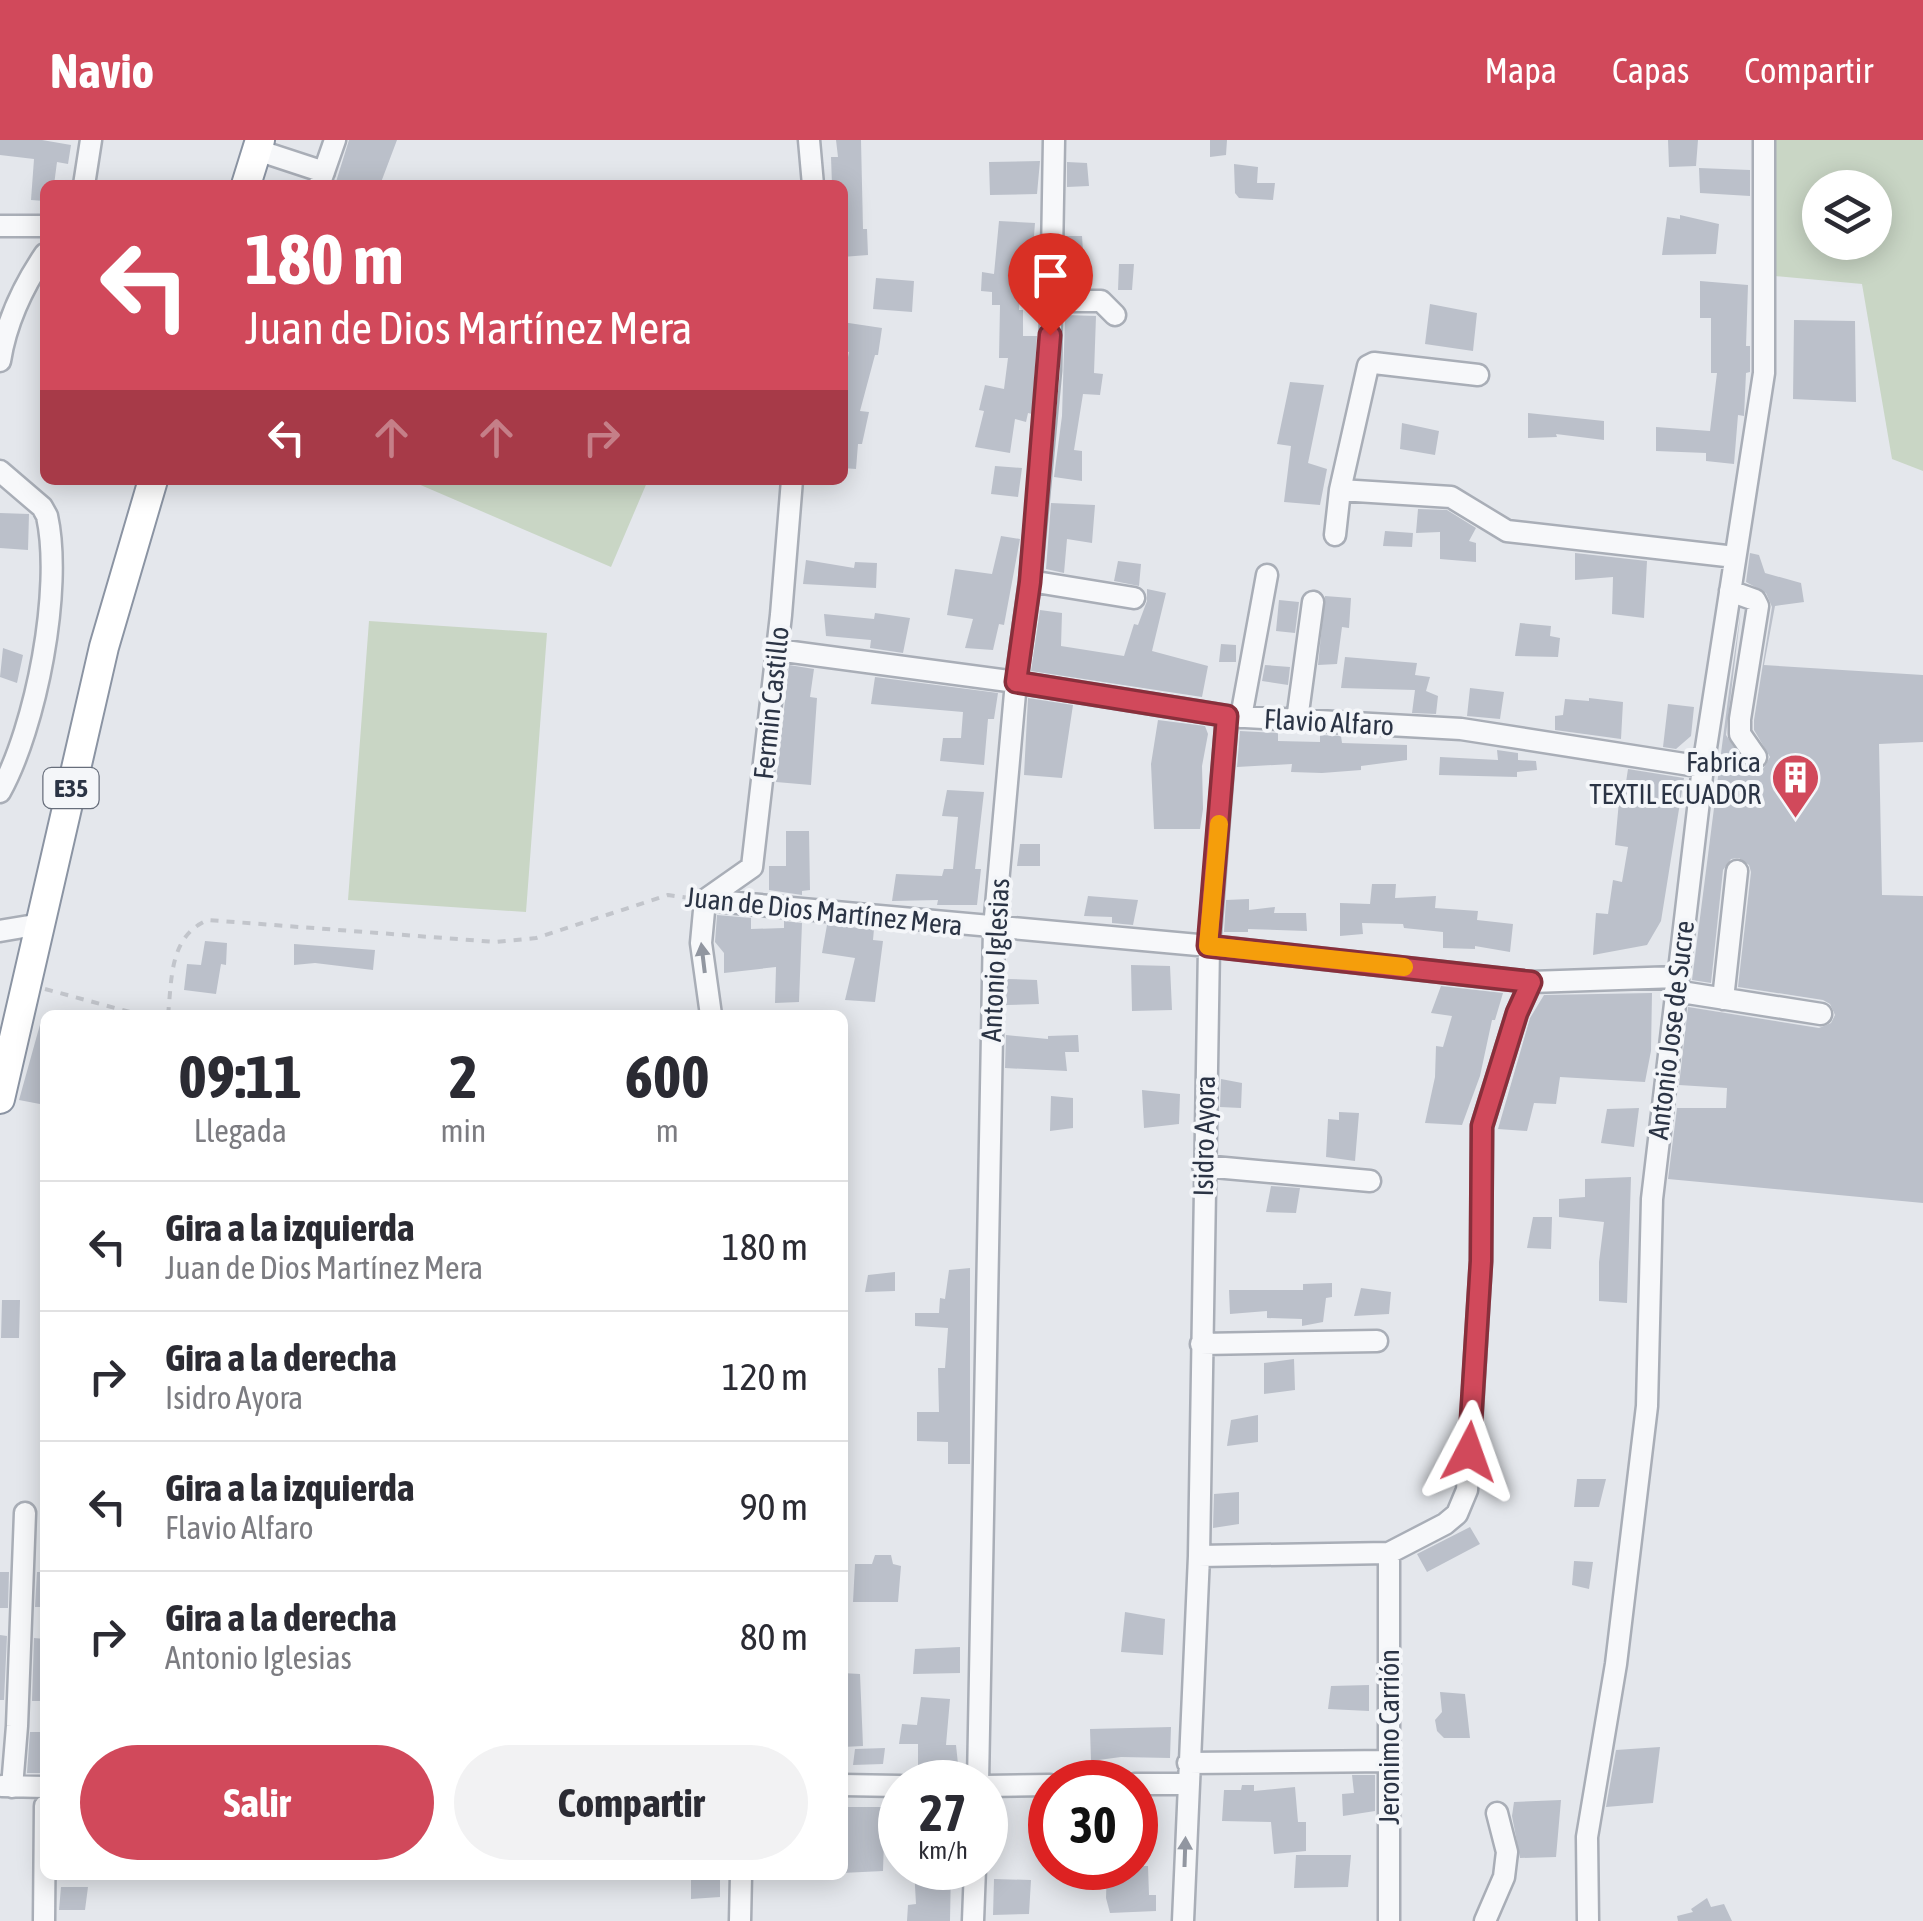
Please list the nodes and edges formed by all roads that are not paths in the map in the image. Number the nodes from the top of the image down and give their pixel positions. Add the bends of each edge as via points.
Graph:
1 (91, 140) edge
2 (335, 140) edge
3 (809, 140) edge
4 (1054, 140) edge
5 (1764, 140) edge
6 (258, 145) edge
7 (322, 179) edge
8 (85, 180) edge
9 (248, 180) edge
10 (813, 180) edge
11 (0, 226) edge
12 (40, 226) edge
13 (40, 261) edge
14 (1051, 301) junction
15 (1114, 315) dead end
16 (0, 361) edge
17 (1478, 375) dead end
18 (0, 471) edge
19 (151, 485) edge
20 (792, 485) edge
21 (1340, 490) junction
22 (1335, 535) dead end
23 (1735, 556) junction
24 (1267, 575) dead end
25 (1030, 582) junction
26 (1730, 590) junction
27 (1134, 598) dead end
28 (1314, 602) dead end
29 (777, 650) junction
30 (1016, 682) junction
31 (1234, 717) junction
32 (1297, 720) junction
33 (1756, 757) dead end
34 (8, 761) edge
35 (1703, 767) junction
36 (0, 792) edge
37 (752, 868) junction
38 (1737, 871) dead end
39 (705, 900) junction
40 (749, 902) junction
41 (41, 924) junction
42 (994, 928) junction
43 (0, 931) edge
44 (1208, 946) junction
45 (1531, 982) junction
46 (1676, 984) junction
47 (1723, 999) junction
48 (709, 1010) edge
49 (1821, 1014) dead end
50 (0, 1099) edge
51 (1203, 1166) junction
52 (1370, 1181) dead end
53 (1378, 1341) dead end
54 (1201, 1344) junction
55 (25, 1513) dead end
56 (1389, 1553) junction
57 (1199, 1556) junction
58 (978, 1760) edge
59 (1389, 1761) junction
60 (1188, 1774) junction
61 (1158, 1780) edge
62 (848, 1785) edge
63 (6, 1786) edge
64 (878, 1786) edge
65 (40, 1787) edge
66 (1497, 1814) dead end
67 (1576, 1825) dead end
68 (44, 1880) edge
69 (741, 1880) edge
70 (974, 1890) edge
71 (44, 1921) edge
72 (740, 1921) edge
73 (973, 1921) edge
74 (1183, 1921) edge
75 (1389, 1921) edge
76 (1485, 1921) edge
77 (1574, 1921) edge
78 (1588, 1921) edge

1 - 8 street
2 - 7 street
3 - 10 street
4 - 14 street, Antonio Iglesias
5 - 23 street, Antonio Jose de Sucre via 1764,373
6 - 7 street
6 - 9 highway
11 - 12 street
13 - 16 street
14 - 15 street via 1102,302
14 - 25 street, Antonio Iglesias
17 - 21 street via 1368,366
18 - 34 street via 42,507 52,582 43,654
19 - 41 highway, E35 via 104,647
20 - 29 street, Fermin Castillo
21 - 22 street
21 - 23 street via 1451,497 1507,531
23 - 26 street, Antonio Jose de Sucre
24 - 31 street, Isidro Ayora
25 - 27 street
25 - 30 street, Antonio Iglesias
26 - 33 street via 1758,606 1740,719 1740,734
26 - 35 street, Antonio Jose de Sucre
28 - 32 street
29 - 30 street, Flavio Alfaro
29 - 37 street, Fermin Castillo
30 - 31 street, Flavio Alfaro
30 - 42 street, Antonio Iglesias
31 - 32 street, Flavio Alfaro
31 - 44 street, Isidro Ayora
32 - 35 street, Flavio Alfaro via 1461,729
34 - 36 street
35 - 46 street, Antonio Jose de Sucre
37 - 39 street
37 - 40 street, Fermin Castillo
38 - 47 street
39 - 40 street, Juan de Dios Martínez Mera
48 -> 39 street via 700,942
40 - 42 street, Juan de Dios Martínez Mera
41 - 43 street
41 - 50 highway, E35
42 - 44 street, Juan de Dios Martínez Mera
42 - 58 street, Antonio Iglesias
44 - 45 street, Juan de Dios Martínez Mera
44 - 51 street, Isidro Ayora
45 - 46 street, Juan de Dios Martínez Mera
45 - 56 street via 1482,1126 1467,1490 1457,1514
46 - 47 street, Juan de Dios Martínez Mera
46 - 78 street, Antonio Jose de Sucre via 1652,1199 1647,1406 1616,1664 1586,1837
47 - 49 street, Juan de Dios Martínez Mera
51 - 52 street
51 - 54 street, Isidro Ayora
53 - 54 street
54 - 57 street, Isidro Ayora
55 - 63 street via 17,1726
56 - 57 street
56 - 59 street, Jeronimo Carrión
57 - 60 street, Isidro Ayora
59 - 60 street
59 - 75 street, Jeronimo Carrión
60 - 61 street
74 -> 60 street, Isidro Ayora
62 - 64 street
63 - 65 street
66 - 76 street via 1506,1864
67 - 77 street
68 - 71 street
69 - 72 street
70 - 73 street

